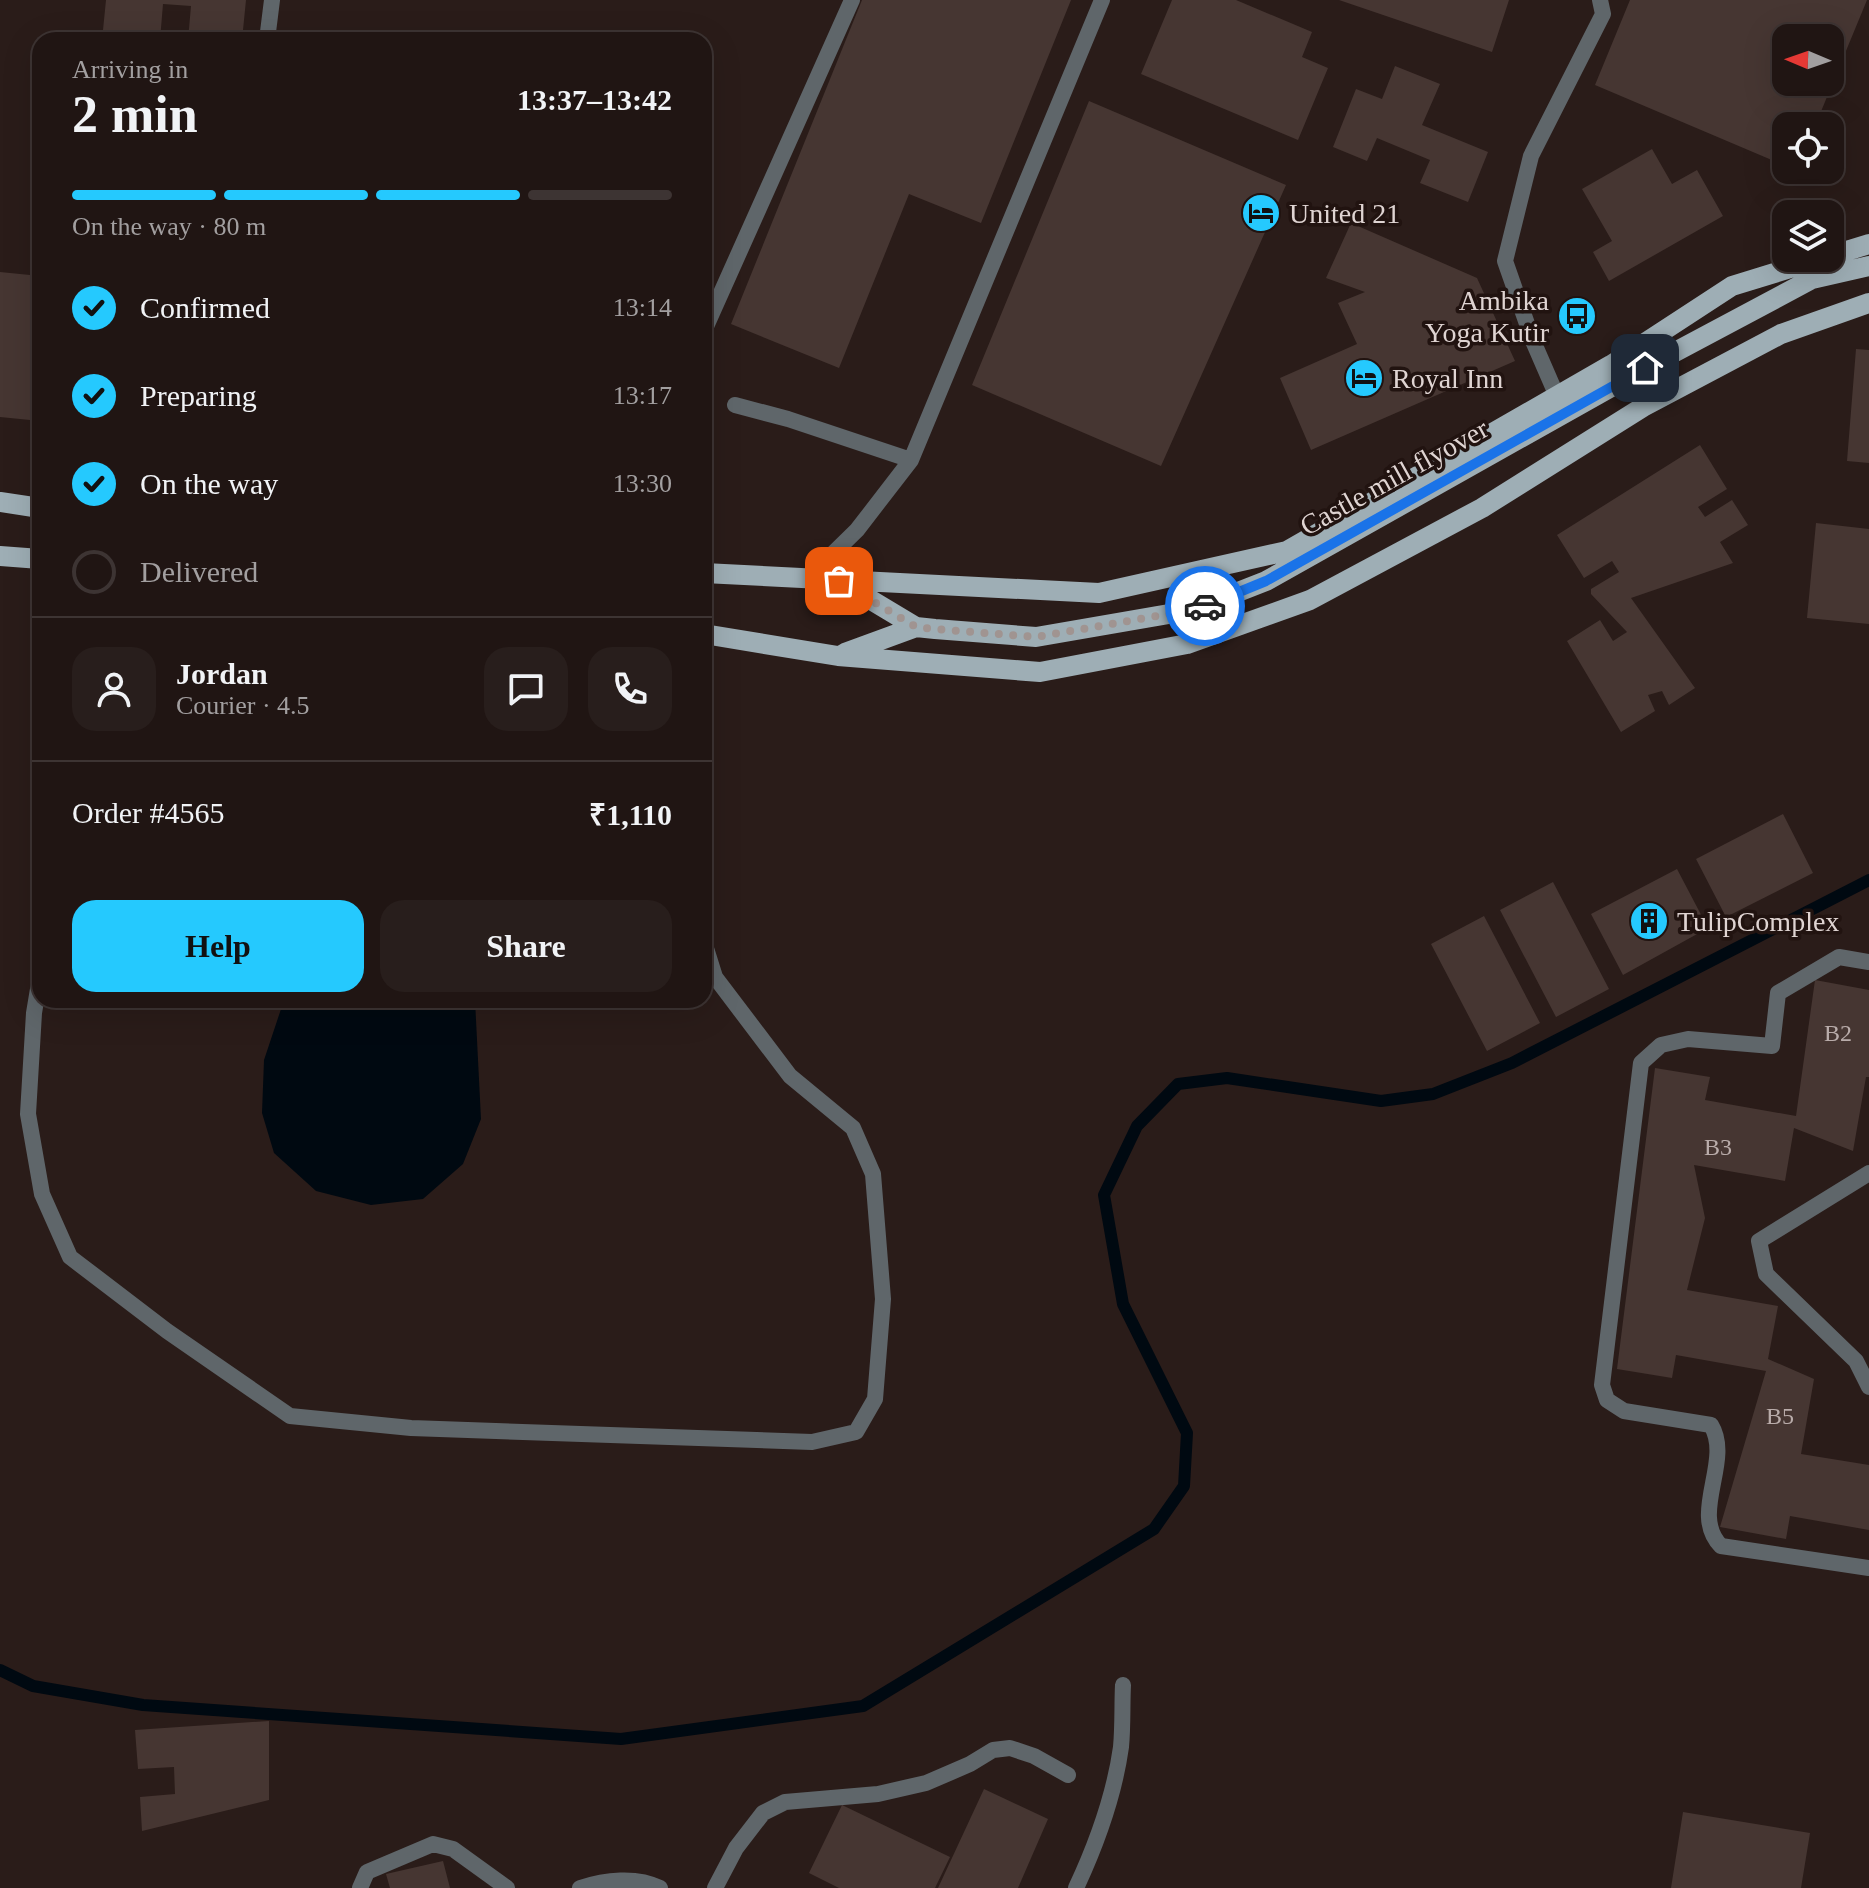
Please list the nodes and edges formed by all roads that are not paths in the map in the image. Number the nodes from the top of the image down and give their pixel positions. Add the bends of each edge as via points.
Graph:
1 (272, 0) edge
2 (852, 0) edge
3 (1102, 0) edge
4 (1600, 0) edge
5 (268, 32) edge
6 (1869, 244) edge
7 (1844, 252) edge
8 (1869, 266) edge
9 (1778, 272) edge
10 (1869, 303) edge
11 (712, 313) edge
12 (1556, 394) junction
13 (735, 405) dead end
14 (911, 460) junction
15 (0, 502) edge
16 (32, 507) edge
17 (0, 556) edge
18 (32, 558) edge
19 (712, 573) edge
20 (810, 576) junction
21 (839, 581) junction
22 (926, 628) junction
23 (712, 635) edge
24 (838, 656) junction
25 (1869, 962) edge
26 (712, 967) edge
27 (35, 1008) edge
28 (1869, 1173) edge
29 (1869, 1387) edge
30 (1869, 1568) edge
31 (1123, 1685) dead end
32 (1068, 1775) dead end
33 (360, 1888) edge
34 (507, 1888) edge
35 (580, 1888) edge
36 (660, 1888) edge
37 (715, 1888) edge
38 (1076, 1888) edge

1 - 5 street
2 - 11 street
3 - 14 street
4 - 12 street via 1603,14 1531,156 1505,261
6 - 7 main road
8 - 22 main road, Castle mill flyover via 1812,279 1266,581 1192,610 1036,637
9 - 12 main road via 1732,286 1611,365
10 - 24 main road via 1781,334 1643,407 1482,508 1310,600 1187,644 1040,672
12 - 21 main road via 1287,551 1099,593
13 - 14 street
14 - 20 street via 857,530
15 - 16 main road
17 - 18 main road
19 - 20 main road
20 - 21 main road
21 - 22 main road
22 - 24 main road
23 - 24 main road
25 - 30 street via 1839,957 1778,993 1772,1046 1688,1039 1661,1045 1641,1063 1602,1385 1607,1400 1624,1411 1711,1425 1719,1438 1708,1522 1711,1536 1721,1546
26 - 27 street via 790,1076 853,1128 873,1174 883,1299 875,1399 856,1432 796,1442 411,1428 290,1416 70,1257 42,1194 28,1114
28 - 29 street via 1759,1241 1766,1274 1856,1361
31 - 38 street via 1114,1781 1101,1833
32 - 37 street via 1010,1748 993,1750 926,1783 878,1794 785,1802 763,1813
33 - 34 street via 367,1872 433,1844 453,1849
35 - 36 street via 645,1881

